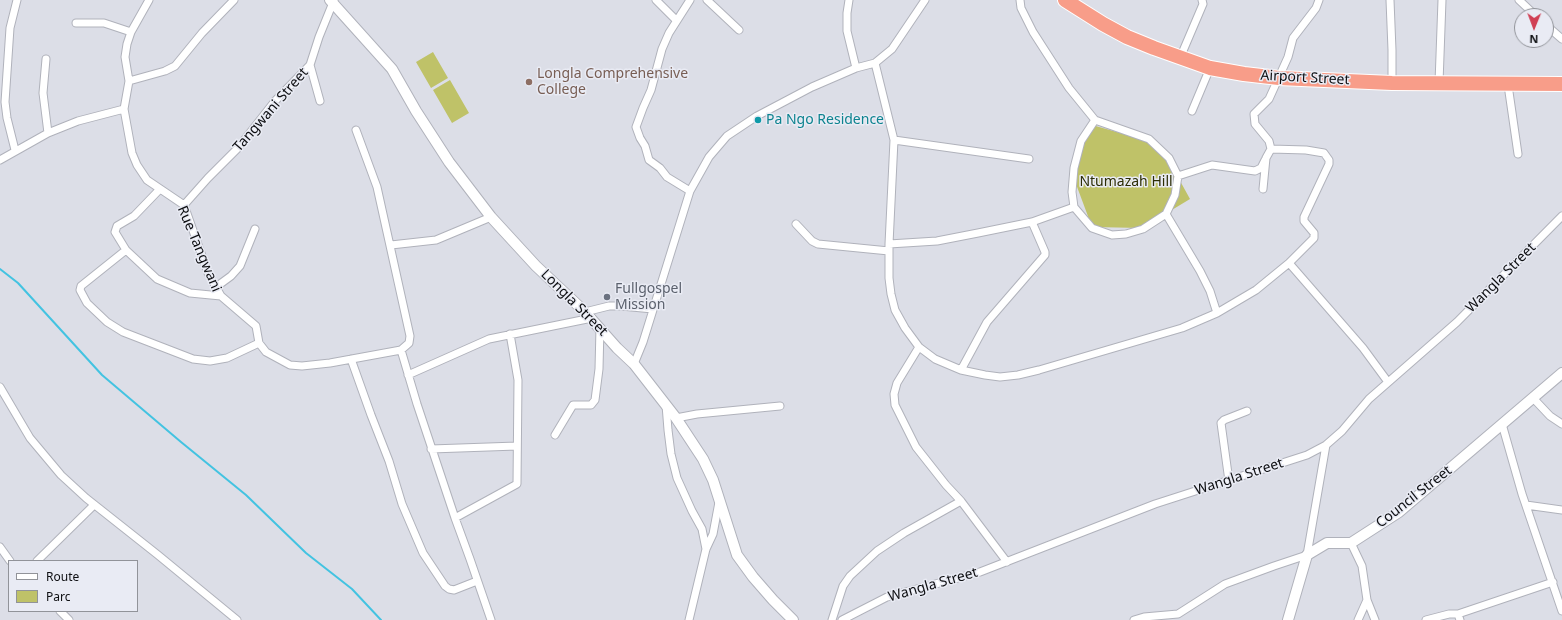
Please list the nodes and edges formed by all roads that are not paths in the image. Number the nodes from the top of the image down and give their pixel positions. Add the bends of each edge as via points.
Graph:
1 (17, 0) edge
2 (149, 0) edge
3 (234, 0) edge
4 (656, 0) edge
5 (690, 0) edge
6 (707, 0) edge
7 (849, 0) edge
8 (925, 0) edge
9 (1020, 0) edge
10 (1065, 0) edge
11 (1202, 0) edge
12 (1319, 0) edge
13 (1390, 0) edge
14 (1442, 0) edge
15 (1519, 0) edge
16 (332, 1) edge
17 (1528, 8) edge
18 (676, 20) junction
19 (76, 23) dead end
20 (739, 30) dead end
21 (131, 32) junction
22 (1554, 32) edge
23 (1562, 39) edge
24 (1180, 58) junction
25 (46, 59) dead end
26 (875, 63) junction
27 (310, 65) junction
28 (856, 68) junction
29 (1210, 68) junction
30 (1279, 78) junction
31 (129, 81) junction
32 (1392, 83) junction
33 (1439, 83) junction
34 (1562, 84) edge
35 (1508, 85) junction
36 (320, 101) dead end
37 (124, 110) junction
38 (1192, 111) dead end
39 (1095, 120) junction
40 (356, 130) dead end
41 (48, 133) junction
42 (894, 140) junction
43 (1271, 149) junction
44 (15, 150) junction
45 (1518, 154) dead end
46 (1266, 158) junction
47 (1029, 159) dead end
48 (0, 160) edge
49 (1178, 176) junction
50 (160, 189) junction
51 (1263, 189) dead end
52 (690, 191) junction
53 (184, 205) junction
54 (1074, 207) junction
55 (1166, 214) junction
56 (1562, 216) edge
57 (491, 217) junction
58 (1032, 222) junction
59 (796, 224) dead end
60 (255, 229) dead end
61 (889, 244) junction
62 (391, 245) junction
63 (126, 250) junction
64 (889, 252) junction
65 (1290, 264) junction
66 (216, 287) junction
67 (222, 296) junction
68 (653, 309) junction
69 (1217, 313) junction
70 (589, 315) junction
71 (600, 327) junction
72 (510, 334) junction
73 (259, 343) junction
74 (919, 347) junction
75 (401, 350) junction
76 (351, 360) junction
77 (634, 364) junction
78 (961, 370) junction
79 (1562, 373) edge
80 (408, 375) junction
81 (1388, 382) junction
82 (0, 387) edge
83 (1533, 398) junction
84 (666, 405) junction
85 (780, 406) dead end
86 (1247, 411) dead end
87 (676, 418) junction
88 (1502, 424) junction
89 (1562, 424) edge
90 (555, 435) dead end
91 (1326, 445) junction
92 (517, 446) junction
93 (431, 449) junction
94 (1229, 480) junction
95 (719, 500) junction
96 (961, 501) junction
97 (94, 505) junction
98 (1526, 505) junction
99 (1562, 510) edge
100 (455, 518) junction
101 (1351, 543) junction
102 (0, 547) edge
103 (706, 549) junction
104 (1307, 555) junction
105 (9, 560) edge
106 (38, 560) edge
107 (1007, 562) junction
108 (477, 581) junction
109 (1553, 582) junction
110 (1367, 600) junction
111 (1562, 611) edge
112 (61, 612) edge
113 (1459, 617) edge
114 (69, 620) edge
115 (237, 620) edge
116 (491, 620) edge
117 (689, 620) edge
118 (793, 620) edge
119 (832, 620) edge
120 (842, 620) edge
121 (1134, 620) edge
122 (1288, 620) edge
123 (1358, 620) edge
124 (1375, 620) edge
125 (1426, 620) edge

1 - 44 street via 10,28 5,102
2 - 21 street
3 - 31 street via 175,66
4 - 18 street
5 - 18 street
6 - 20 street
7 - 28 street via 848,31
8 - 26 street via 892,49
9 - 39 street via 1021,8 1033,32 1069,88
10 - 24 highway, Airport Street via 1121,34
11 - 24 street via 1203,4
12 - 30 street via 1316,8 1293,38
13 - 32 street
14 - 33 street
15 - 17 street
16 - 27 street, Tangwani Street
16 - 57 main road, Longla Street via 392,69 449,162
18 - 52 street via 662,49 651,90 636,127 649,160 660,168 667,178
19 - 21 street via 104,23
21 - 31 street via 125,57
22 - 23 street
24 - 29 highway, Airport Street
25 - 41 street via 43,93
26 - 28 street
26 - 42 street
27 - 36 street
27 - 53 street, Tangwani Street via 275,101 238,148
28 - 52 street via 812,87 757,116 727,136 709,157
29 - 30 highway, Airport Street
29 - 38 street
30 - 32 highway, Airport Street
30 - 43 street via 1269,98 1254,114 1256,124 1269,141
31 - 37 street
32 - 33 highway, Airport Street
33 - 35 highway, Airport Street
34 - 35 highway, Airport Street
35 - 45 street
37 - 41 street via 78,121
37 - 50 street, Rue Tangwani via 137,165 147,180
39 - 49 street via 1149,139 1169,158
39 - 54 street via 1081,141 1074,168
40 - 62 street via 378,187
41 - 44 street
42 - 47 street
42 - 61 street
43 - 46 street
43 - 65 street via 1324,153 1329,160 1304,217 1304,221 1314,233 1314,238
44 - 48 street
46 - 49 street via 1261,168 1255,170 1212,165
46 - 51 street
49 - 55 street via 1175,195
50 - 53 street, Rue Tangwani
50 - 63 street, Rue Tangwani via 134,216 115,228
52 - 68 street
53 - 66 street, Rue Tangwani via 203,261
54 - 55 street via 1092,228 1112,235 1144,230
54 - 58 street
55 - 69 street via 1200,271
56 - 81 street, Wangla Street via 1457,322
57 - 62 street via 436,240
57 - 70 main road, Longla Street via 536,266
58 - 61 street via 937,241
58 - 78 street via 1045,255 987,322
59 - 64 street via 818,244
60 - 66 street via 240,266
61 - 64 street
62 - 75 street via 410,340
63 - 67 street, Rue Tangwani via 157,279 190,293
63 - 73 street via 80,286 87,303 107,322 123,332 193,359 210,361 227,358
64 - 74 street via 891,294 895,310
65 - 69 street via 1256,290
65 - 81 street via 1363,348
66 - 67 street, Rue Tangwani
67 - 73 street via 256,326
68 - 70 street via 615,306
68 - 77 street
69 - 78 street via 1182,328 1018,375 1000,377
70 - 71 main road, Longla Street
70 - 72 street
71 - 77 main road, Longla Street
71 - 90 street via 595,400 591,405 573,405
72 - 80 street via 489,339
72 - 92 street via 518,380
73 - 76 street via 266,352 290,365
74 - 78 street via 935,359
74 - 96 street via 897,383 895,405 916,446
75 - 76 street
75 - 80 street
76 - 108 street via 422,553 449,589 454,590
77 - 84 main road, Longla Street
79 - 83 main road, Council Street
80 - 93 street
81 - 91 street, Wangla Street
82 - 97 street via 30,438 60,475
83 - 88 main road, Council Street
83 - 89 street via 1550,416
84 - 87 main road, Longla Street
84 - 103 street via 669,442 677,478 702,529
85 - 87 street
86 - 94 street via 1221,423
87 - 95 main road, Longla Street via 703,459
88 - 98 street
88 - 101 main road, Council Street via 1398,512
91 - 94 street, Wangla Street via 1307,455
91 - 104 street
92 - 93 street
92 - 100 street via 517,484
93 - 100 street
94 - 107 street, Wangla Street via 1155,504
95 - 103 street via 713,534
95 - 118 main road, Longla Street via 737,555 772,600
96 - 107 street
96 - 119 street via 877,551 843,586
97 - 106 street
97 - 115 street
98 - 99 street
98 - 109 street
100 - 108 street
101 - 104 main road via 1327,543
101 - 110 street via 1362,566
102 - 105 street
103 - 117 street
104 - 121 street via 1225,584 1178,614
104 - 122 main road
107 - 120 street, Wangla Street via 980,572 887,597
108 - 116 street
109 - 111 street
109 - 113 street
110 - 123 street
110 - 124 street
112 - 114 street
113 - 125 street via 1449,614

